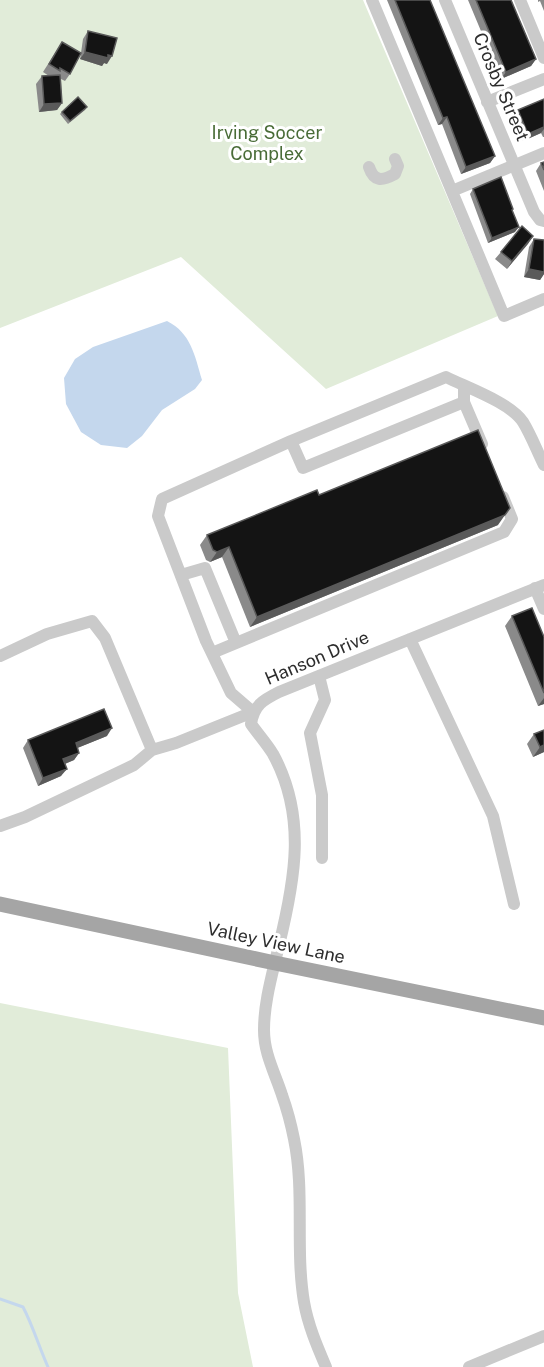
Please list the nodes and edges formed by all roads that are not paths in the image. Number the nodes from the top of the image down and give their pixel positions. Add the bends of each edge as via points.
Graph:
1 (372, 0) edge
2 (445, 0) edge
3 (520, 0) edge
4 (544, 58) edge
5 (544, 79) edge
6 (487, 102) junction
7 (544, 153) edge
8 (395, 159) dead end
9 (514, 165) junction
10 (369, 167) dead end
11 (452, 191) junction
12 (542, 221) edge
13 (544, 299) edge
14 (464, 386) junction
15 (464, 402) junction
16 (291, 441) junction
17 (486, 454) edge
18 (544, 465) edge
19 (499, 487) edge
20 (181, 576) junction
21 (540, 586) edge
22 (544, 609) edge
23 (410, 639) junction
24 (236, 643) junction
25 (212, 653) junction
26 (0, 656) edge
27 (319, 676) junction
28 (253, 712) junction
29 (152, 750) junction
30 (0, 826) edge
31 (322, 858) dead end
32 (0, 904) edge
33 (514, 904) dead end
34 (275, 963) junction
35 (544, 1018) edge
36 (544, 1336) edge
37 (326, 1367) edge
38 (469, 1367) edge

1 - 11 street
2 - 6 street, Crosby Street
3 - 4 street
5 - 6 street
6 - 9 street, Crosby Street
7 - 9 street
8 - 10 street via 395,174 387,178 376,178
9 - 11 street
9 - 12 street, Crosby Street via 534,212
11 - 13 street via 504,316
14 - 15 street
14 - 16 street via 446,377
14 - 18 street via 504,403 522,421
15 - 16 street via 303,468
15 - 17 street
16 - 20 street via 162,499 158,516
19 - 24 street via 512,519 504,532
20 - 24 street via 205,568
20 - 25 street
21 - 22 street
21 - 23 street, Hanson Drive
23 - 27 street, Hanson Drive
23 - 33 street via 493,816
24 - 25 street
25 - 28 street via 231,693
26 - 29 street via 47,634 92,621 105,638
27 - 28 street, Hanson Drive via 261,701
27 - 31 street via 325,700 310,733 322,795
28 - 29 street, Hanson Drive
28 - 34 street via 251,724 272,753 290,800 296,851 289,905
29 - 30 street, Hanson Drive via 134,765
32 - 34 main road, Valley View Lane
34 - 35 main road, Valley View Lane
34 - 37 street via 264,1043 295,1140 304,1304
36 - 38 street

